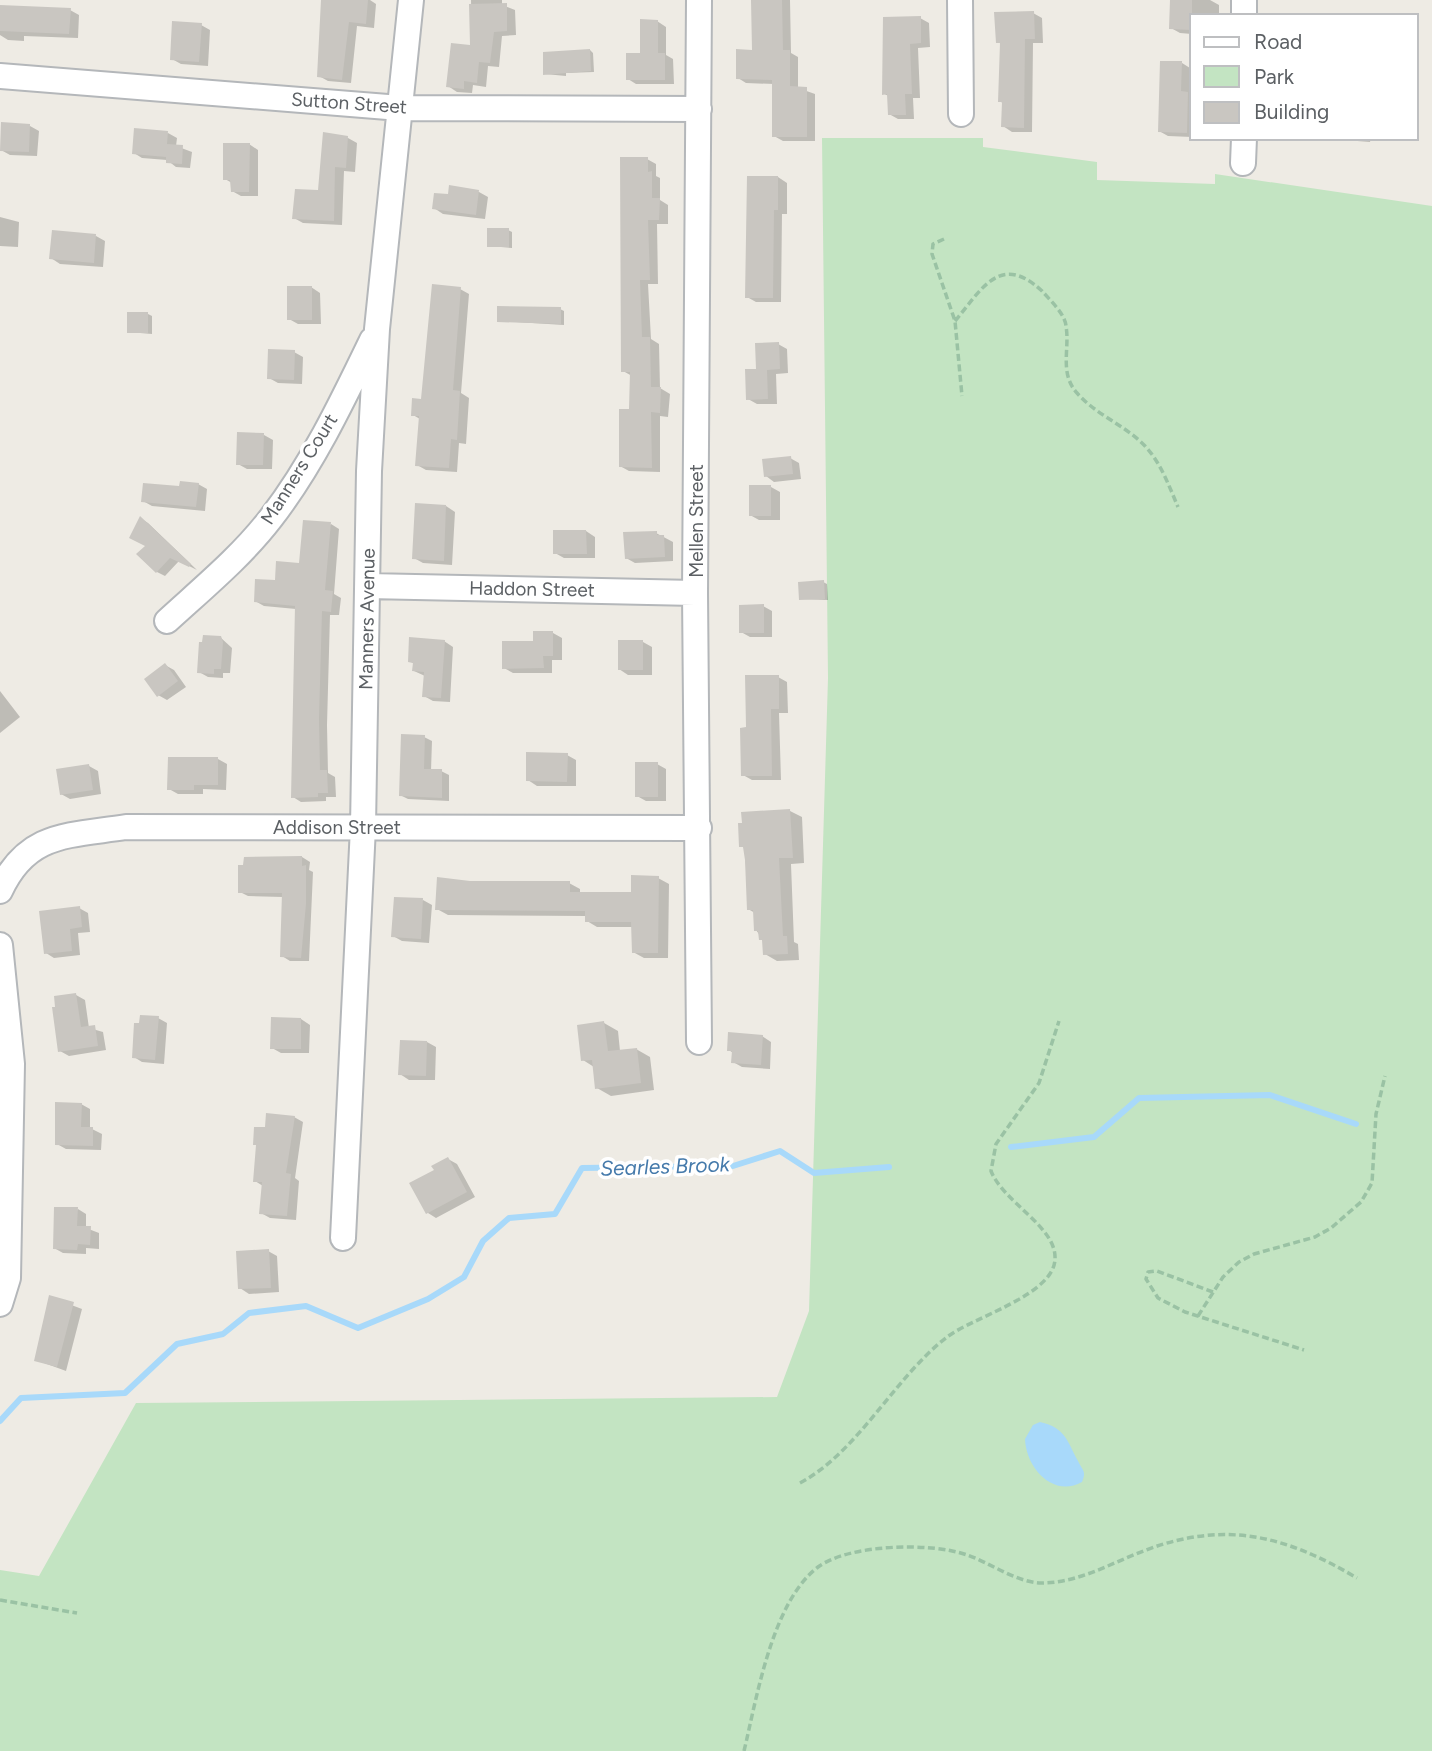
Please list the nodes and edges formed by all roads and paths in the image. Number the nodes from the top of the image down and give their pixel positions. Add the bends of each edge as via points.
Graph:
1 (411, 0) edge
2 (699, 0) edge
3 (960, 0) edge
4 (0, 76) edge
5 (400, 108) junction
6 (699, 109) junction
7 (961, 114) dead end
8 (1244, 140) edge
9 (1243, 163) dead end
10 (944, 239) dead end
11 (955, 321) junction
12 (377, 329) junction
13 (962, 396) dead end
14 (1178, 507) dead end
15 (368, 586) junction
16 (695, 593) junction
17 (167, 621) dead end
18 (363, 827) junction
19 (699, 828) junction
20 (0, 891) edge
21 (0, 944) edge
22 (1059, 1021) dead end
23 (699, 1042) dead end
24 (1385, 1076) dead end
25 (343, 1238) dead end
26 (1213, 1292) junction
27 (0, 1304) edge
28 (1198, 1315) junction
29 (1304, 1350) dead end
30 (800, 1483) dead end
31 (1357, 1578) dead end
32 (0, 1600) edge
33 (77, 1613) dead end
34 (744, 1751) edge

1 - 5 street, Manners Avenue
2 - 6 street, Mellen Street
3 - 7 street
4 - 5 street, Sutton Street
5 - 6 street, Sutton Street
5 - 12 street, Manners Avenue
6 - 16 street, Mellen Street
8 - 9 street
10 - 11 path via 933,244 932,254
11 - 13 path
11 - 14 path via 997,277 1013,273 1027,278 1063,317 1065,366 1075,392 1144,445 1160,466
12 - 15 street, Manners Avenue
12 - 17 street, Manners Court via 348,389 271,519
15 - 16 street, Haddon Street
15 - 18 street, Manners Avenue
16 - 19 street, Mellen Street
18 - 19 street, Addison Street
18 - 20 street, Addison Street via 126,827 57,838 34,847 11,867
18 - 25 street, Manners Avenue
19 - 23 street, Mellen Street
21 - 27 street via 12,1064 8,1278
22 - 30 path via 1039,1083 996,1144 991,1171 1052,1243 1052,1272 1031,1291 954,1331 931,1349 839,1452
24 - 26 path via 1376,1114 1372,1183 1362,1202 1315,1237 1239,1262
26 - 28 path
26 - 28 path via 1157,1271 1148,1272 1146,1279 1157,1298
28 - 29 path
31 - 34 path via 1285,1542 1231,1534 1171,1542 1055,1583 1020,1579 969,1555 941,1549 898,1548 831,1559 802,1582 789,1602
32 - 33 path

